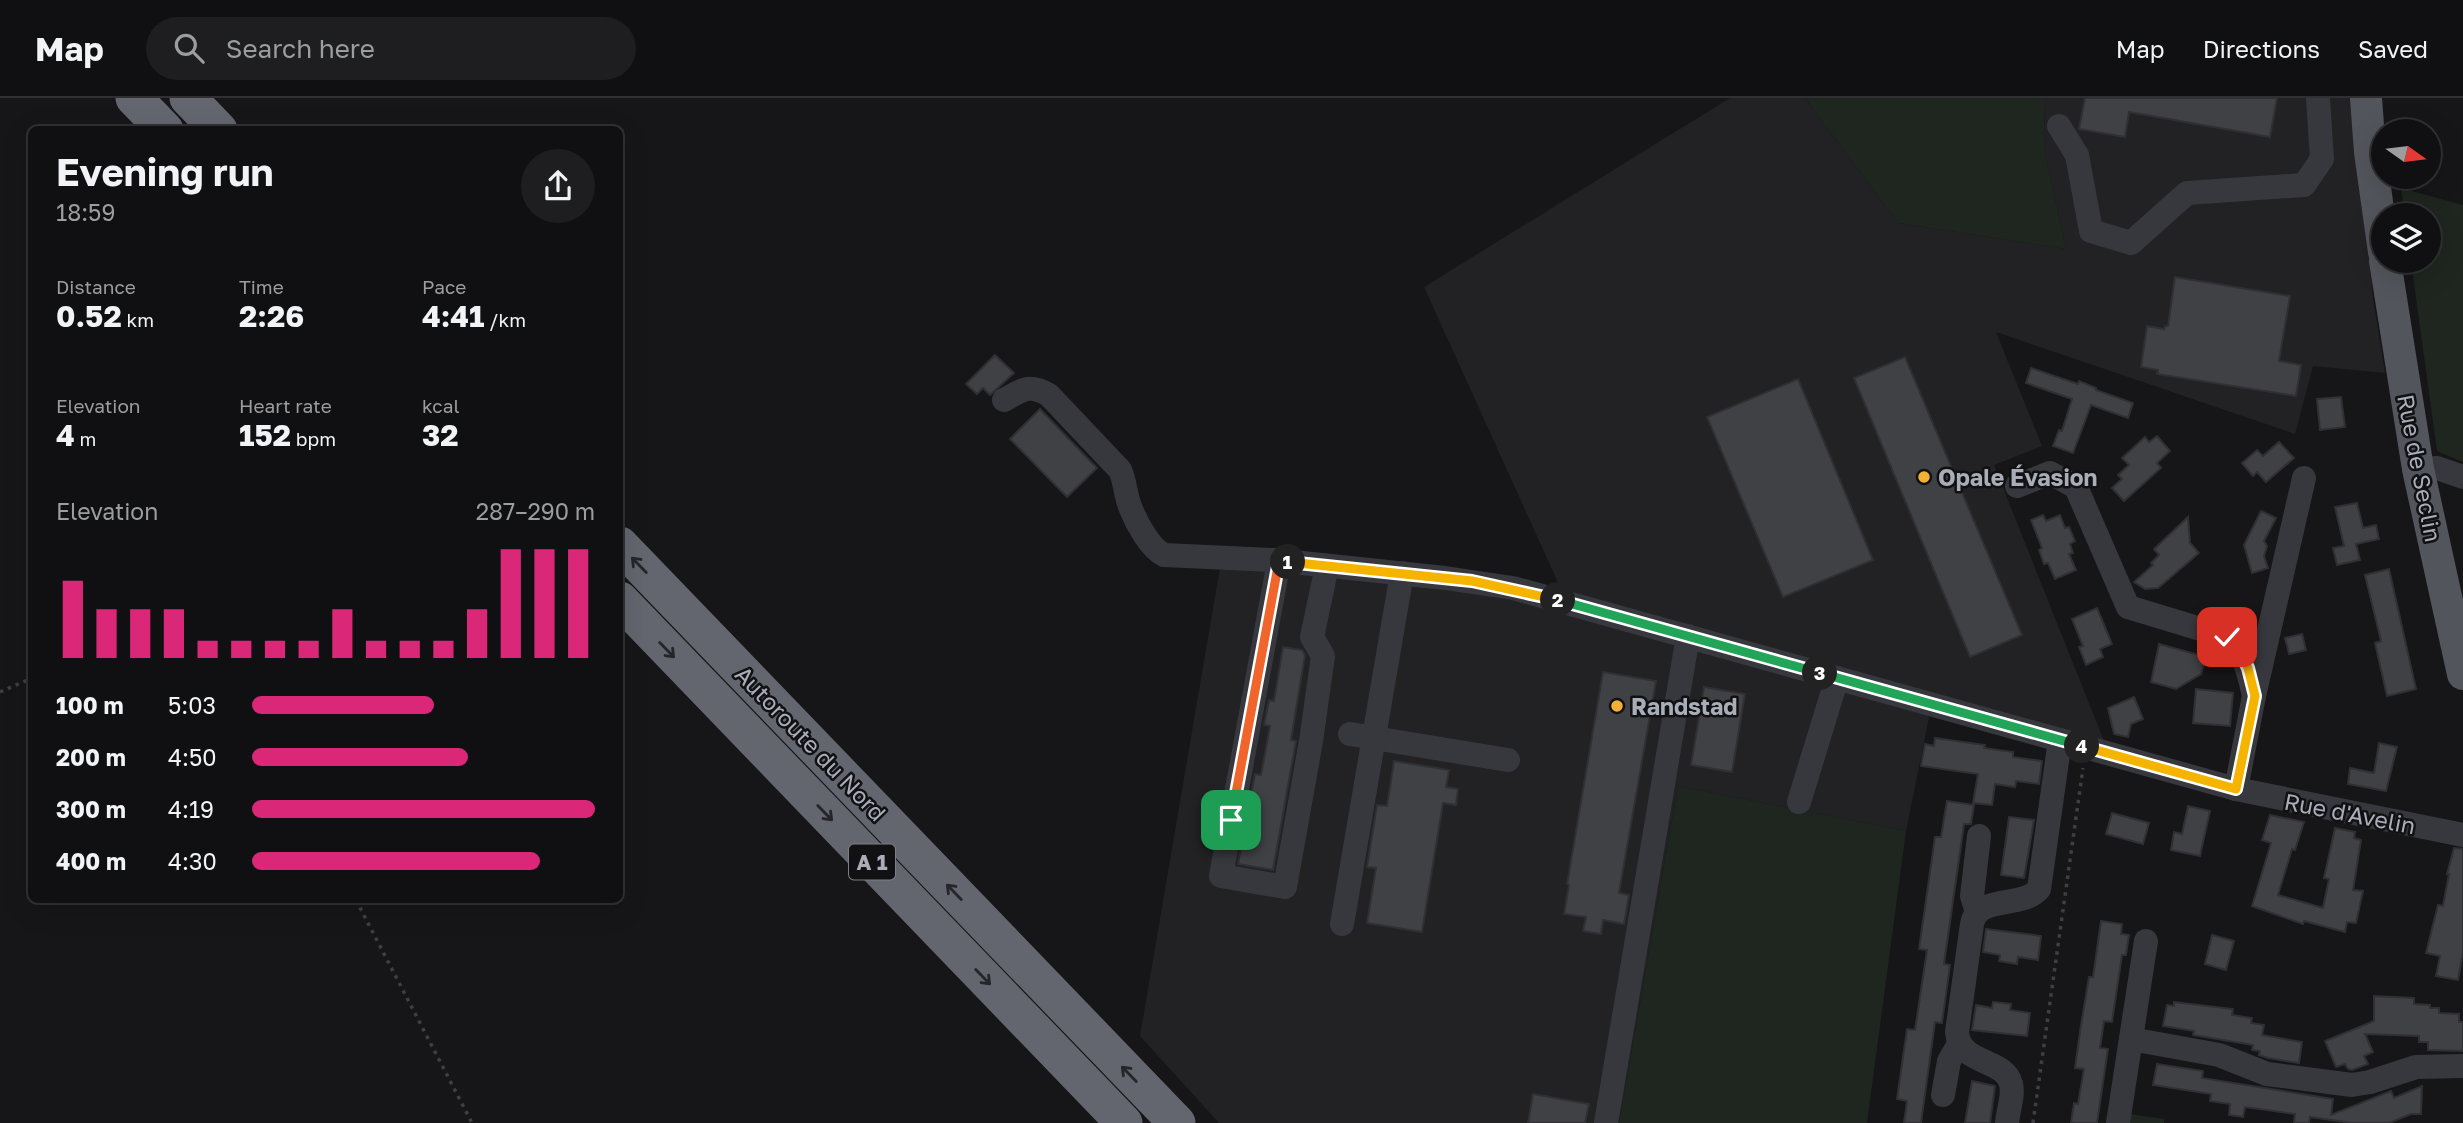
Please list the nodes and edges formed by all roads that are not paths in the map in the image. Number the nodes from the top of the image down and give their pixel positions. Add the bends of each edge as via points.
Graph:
1 (134, 98) edge
2 (188, 98) edge
3 (2318, 98) edge
4 (2366, 98) edge
5 (161, 126) edge
6 (215, 126) edge
7 (2059, 126) dead end
8 (2377, 203) edge
9 (2387, 273) edge
10 (1004, 400) dead end
11 (2418, 469) junction
12 (2463, 477) edge
13 (2304, 478) dead end
14 (2017, 486) dead end
15 (623, 548) edge
16 (1279, 561) junction
17 (1327, 566) junction
18 (1402, 573) junction
19 (623, 603) edge
20 (1688, 636) junction
21 (2463, 674) edge
22 (1837, 678) junction
23 (2255, 696) junction
24 (1362, 736) junction
25 (2060, 740) junction
26 (1508, 760) dead end
27 (2236, 789) junction
28 (1799, 802) dead end
29 (2463, 835) edge
30 (1979, 836) dead end
31 (1977, 912) junction
32 (1342, 924) dead end
33 (2146, 941) dead end
34 (2131, 1039) junction
35 (1959, 1044) junction
36 (2463, 1066) edge
37 (1943, 1096) dead end
38 (1124, 1123) edge
39 (1177, 1123) edge
40 (1606, 1123) edge
41 (2007, 1123) edge
42 (2118, 1123) edge

1 - 5 highway
2 - 6 highway
3 - 7 street via 2322,159 2304,185 2187,193 2131,243 2091,231 2077,155
4 - 8 main road
9 - 11 main road, Rue de Seclin
10 - 16 street, Rue d'Avelin via 1026,388 1049,395 1120,470 1130,508 1156,551
11 - 12 street via 2437,468
11 - 21 main road, Rue de Seclin
13 - 23 street
14 - 23 street via 2050,474 2076,486 2128,607 2227,637 2248,668
39 -> 15 highway, Autoroute du Nord / A 1
16 - 17 street, Rue d'Avelin
16 - 17 street via 1221,876 1285,887 1323,656 1312,637
17 - 18 street, Rue d'Avelin
18 - 20 street, Rue d'Avelin via 1513,588
18 - 24 street
19 -> 38 highway, Autoroute du Nord / A 1
20 - 22 street, Rue d'Avelin
20 - 40 street
22 - 25 street, Rue d'Avelin
22 - 28 street
23 - 27 street
24 - 26 street
24 - 32 street
25 - 27 street, Rue d'Avelin
25 - 31 street via 2039,889 2029,897
27 - 29 street, Rue d'Avelin
30 - 31 street via 1972,896
31 - 35 street via 1966,965
33 - 34 street
34 - 36 street via 2219,1055 2267,1074 2352,1085 2416,1067
34 - 42 street
35 - 37 street via 1949,1061
35 - 41 street via 2010,1080

